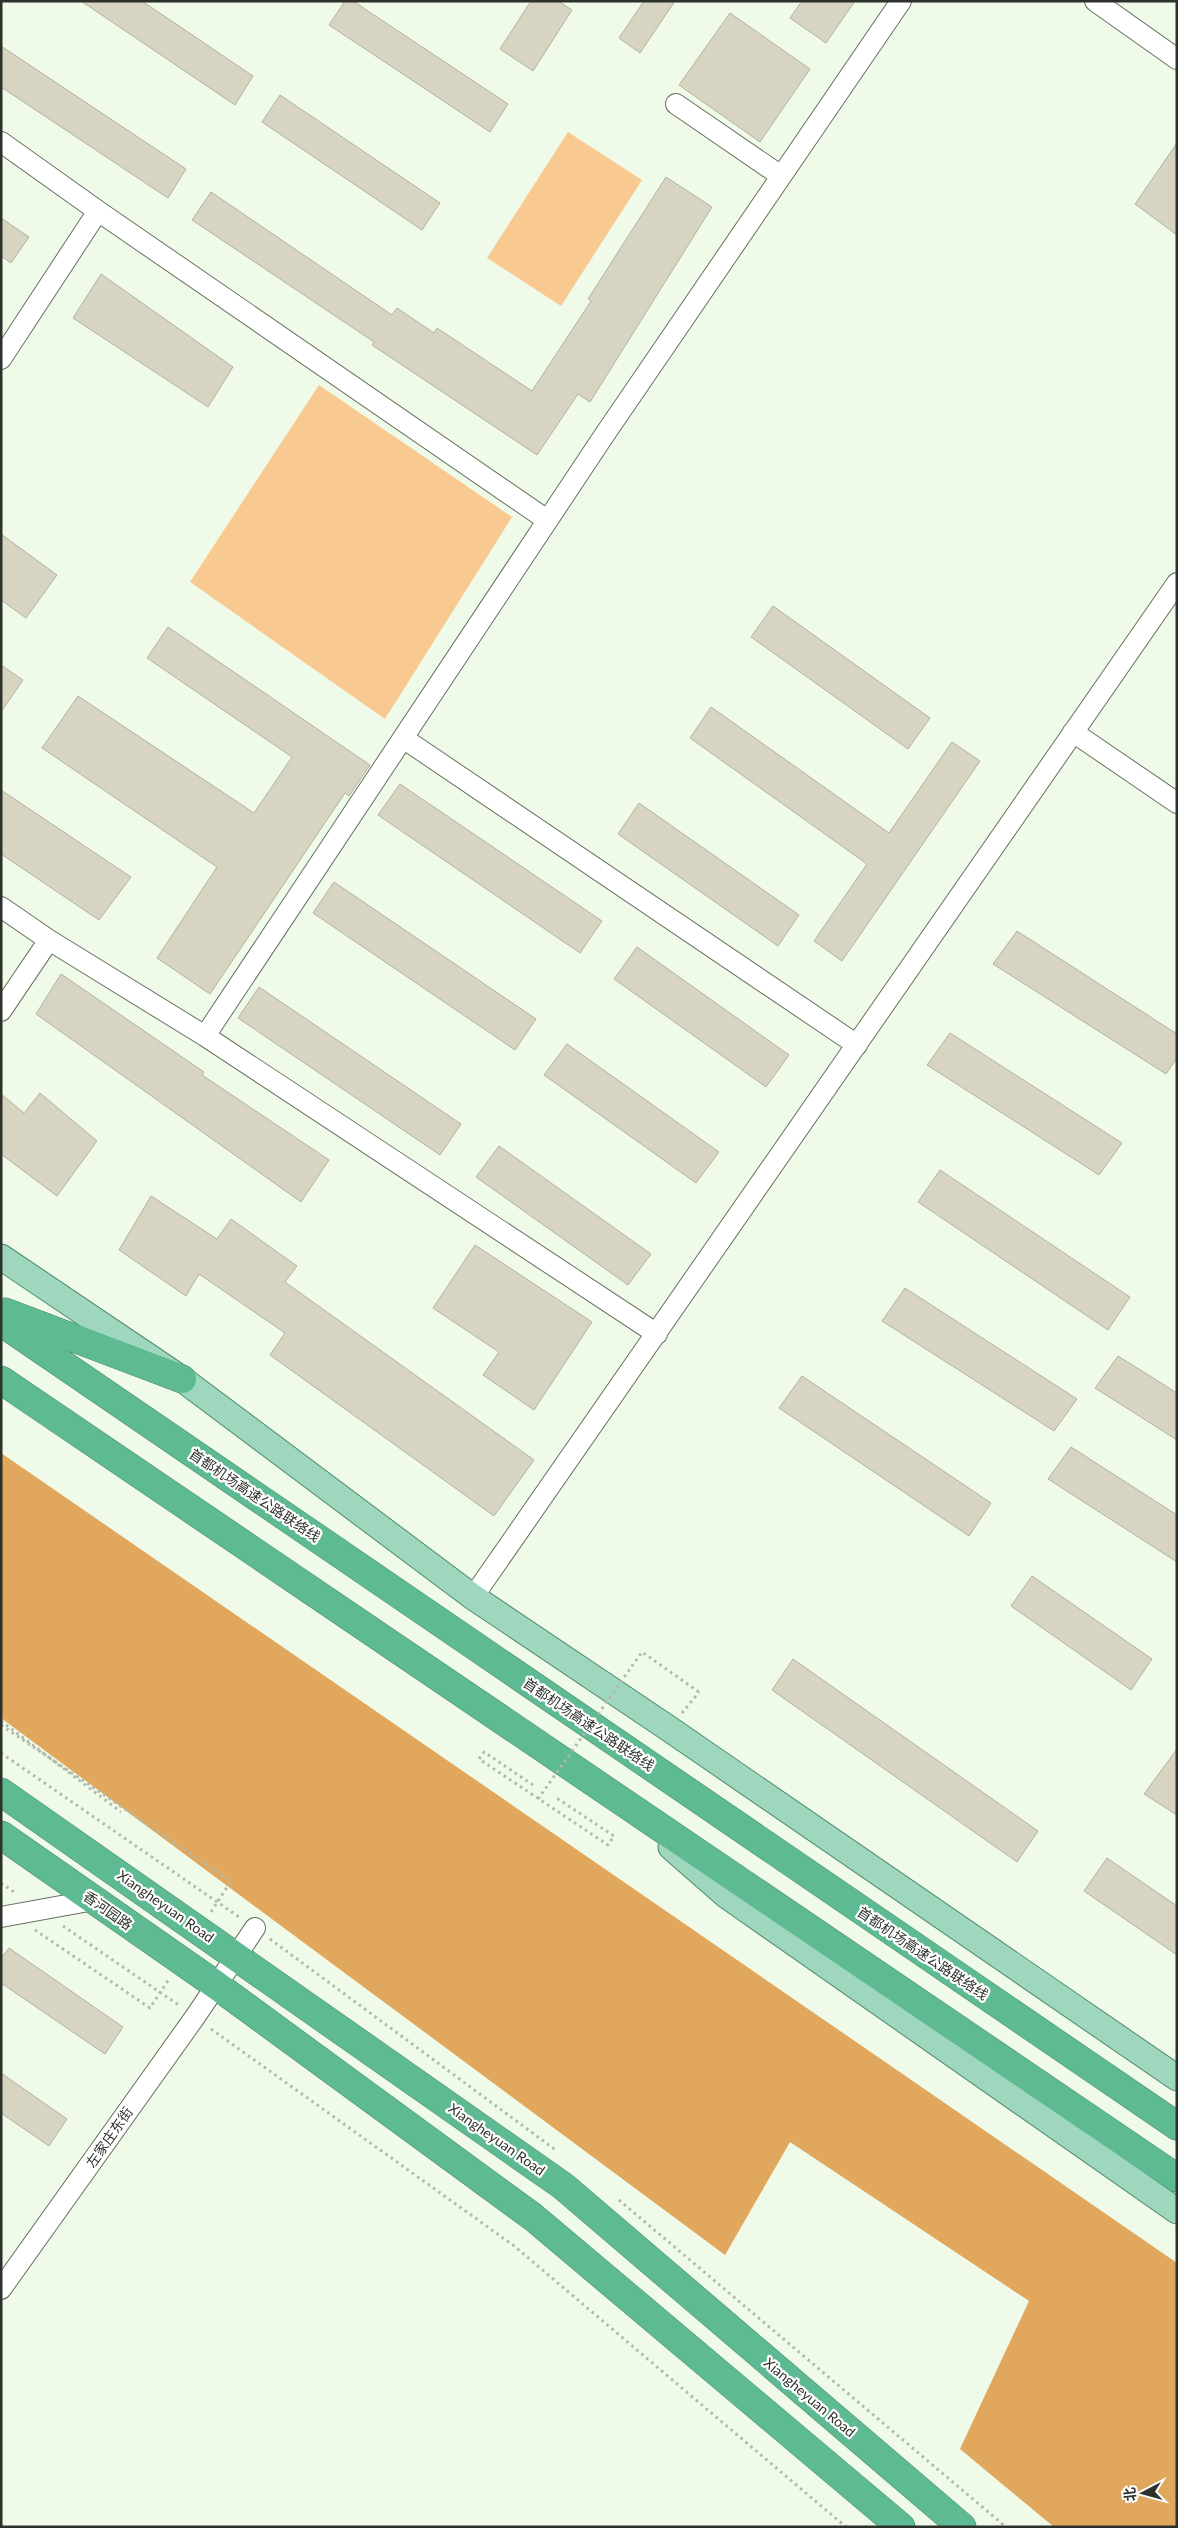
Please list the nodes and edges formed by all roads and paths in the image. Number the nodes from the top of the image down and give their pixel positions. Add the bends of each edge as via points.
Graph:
1 (901, 1) edge
2 (1094, 1) edge
3 (1177, 59) edge
4 (676, 104) dead end
5 (1, 142) edge
6 (781, 176) junction
7 (98, 211) junction
8 (1, 359) edge
9 (547, 520) junction
10 (1177, 583) edge
11 (1073, 732) junction
12 (403, 738) junction
13 (1177, 804) edge
14 (1, 907) edge
15 (49, 940) junction
16 (1, 1011) edge
17 (206, 1036) junction
18 (857, 1045) junction
19 (1, 1257) edge
20 (1, 1311) edge
21 (1, 1322) edge
22 (657, 1334) junction
23 (182, 1379) junction
24 (1, 1380) edge
25 (473, 1597) junction
26 (699, 1692) dead end
27 (1, 1721) edge
28 (585, 1774) junction
29 (533, 1785) dead end
30 (1, 1792) edge
31 (555, 1797) dead end
32 (538, 1799) junction
33 (122, 1810) dead end
34 (1, 1835) edge
35 (1, 1883) edge
36 (94, 1900) junction
37 (40, 1910) junction
38 (1, 1917) edge
39 (255, 1928) dead end
40 (236, 1955) junction
41 (216, 1984) junction
42 (195, 2017) junction
43 (1177, 2078) edge
44 (1177, 2126) edge
45 (1177, 2178) edge
46 (1177, 2210) edge
47 (1, 2289) edge
48 (846, 2527) edge
49 (901, 2527) edge
50 (962, 2527) edge

1 - 6 street
2 - 3 street
4 - 6 street
5 - 7 street
6 - 9 street
7 - 8 street
7 - 9 street
9 - 12 street
10 - 11 street
11 - 13 street
11 - 18 street
12 - 17 street
12 - 18 street
14 - 15 street
15 - 16 street
15 - 17 street
17 - 22 street
18 - 22 street
19 - 23 main road
20 - 23 highway
21 - 44 highway, 首都机场高速公路联络线
22 - 25 street
23 - 25 main road
24 - 28 highway
25 - 43 main road
26 - 32 path, bridge via 642,1652
27 - 33 path, bridge
28 - 45 highway
28 - 46 main road via 727,1896
29 - 32 path via 484,1752 479,1759
30 - 40 highway, Xiangheyuan Road
31 - 32 path via 614,1836 608,1845
34 - 36 highway, 香河园路
35 - 37 path
36 - 37 street
36 - 41 highway, 香河园路
37 - 38 street
37 - 42 path
39 - 40 street, 左家庄东街
40 - 41 street, 左家庄东街
40 - 50 highway, Xiangheyuan Road via 563,2186
41 - 42 street, 左家庄东街
41 - 49 highway via 533,2217
42 - 47 street, 左家庄东街
42 - 48 path via 513,2245

